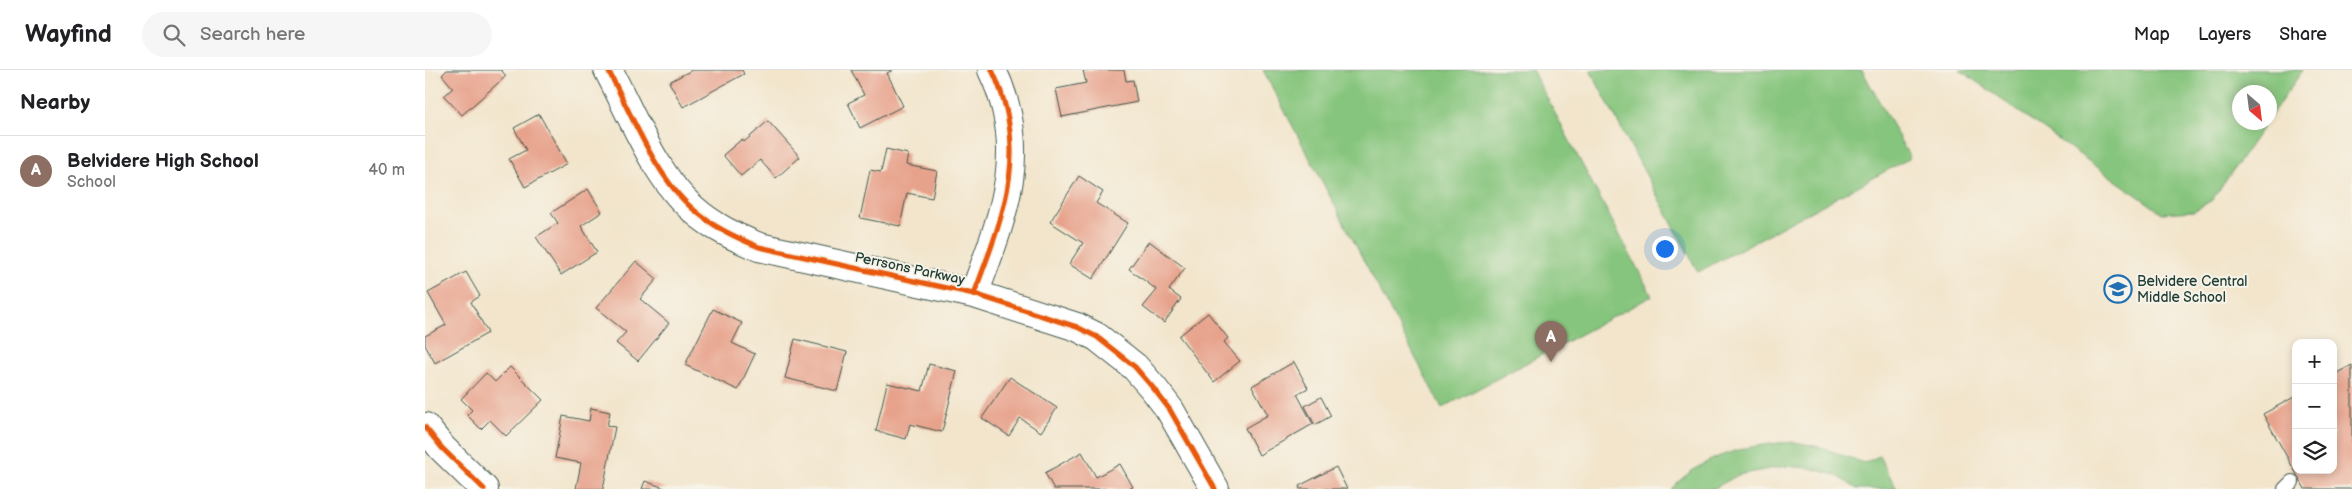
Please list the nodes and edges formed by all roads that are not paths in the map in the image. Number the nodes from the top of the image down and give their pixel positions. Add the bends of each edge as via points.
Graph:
1 (608, 70) edge
2 (993, 70) edge
3 (975, 294) junction
4 (425, 427) edge
5 (484, 489) edge
6 (1215, 489) edge

1 - 3 street, Perrsons Parkway via 674,190 692,208 730,235 759,247
2 - 3 street via 1011,138 1010,179 1004,211
3 - 6 street, Perrsons Parkway via 1077,327 1116,351 1135,367 1170,410
4 - 5 street

